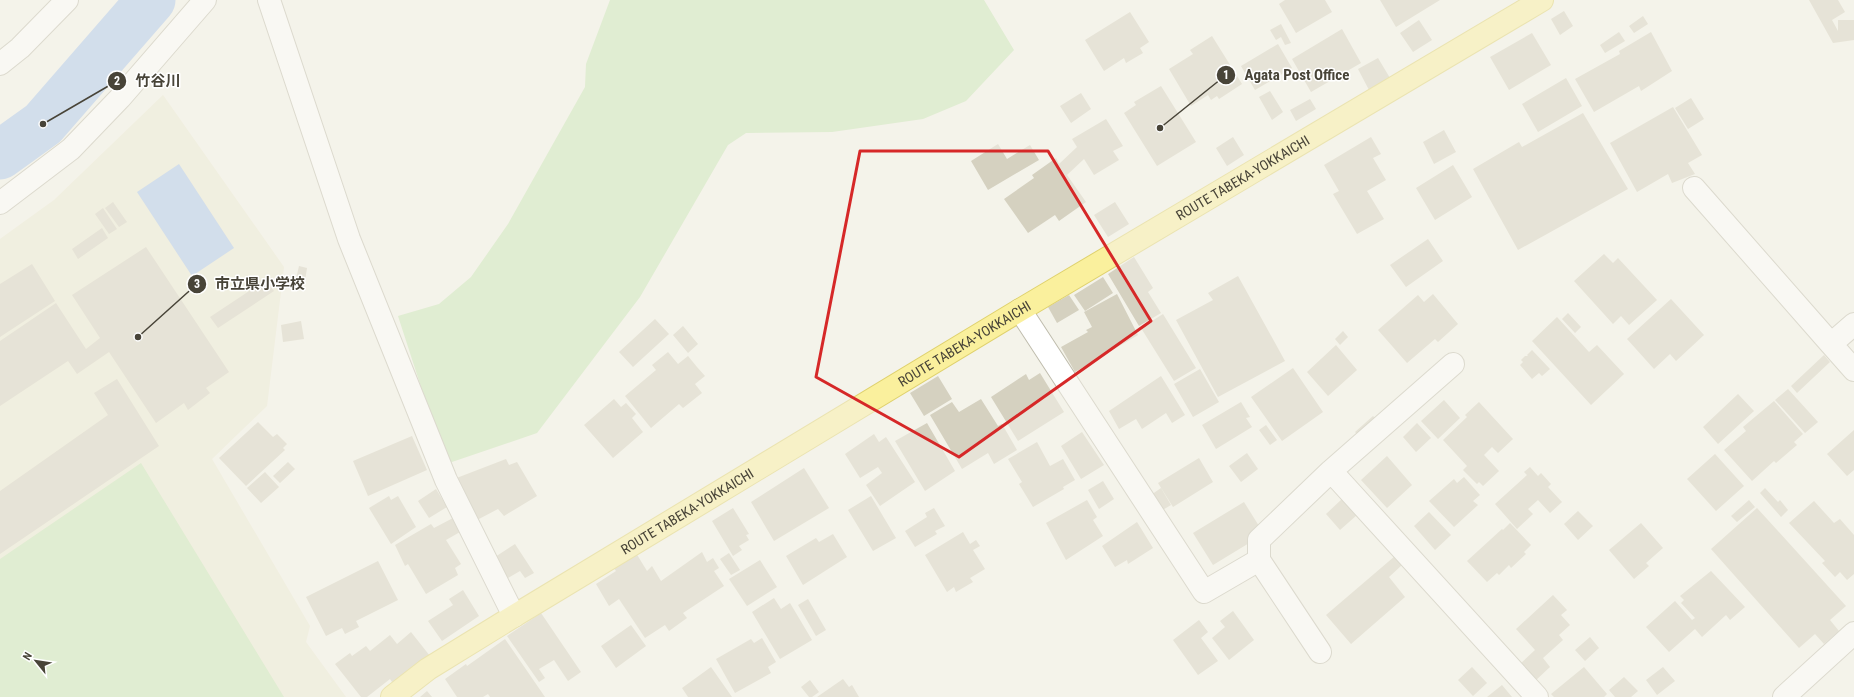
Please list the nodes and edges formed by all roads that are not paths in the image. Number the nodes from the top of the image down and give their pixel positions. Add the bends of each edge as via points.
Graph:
1 (67, 0) edge
2 (206, 0) edge
3 (269, 0) edge
4 (1542, 0) edge
5 (0, 64) edge
6 (1694, 188) dead end
7 (0, 203) edge
8 (1020, 310) junction
9 (1854, 324) edge
10 (1831, 344) junction
11 (1453, 364) dead end
12 (1854, 370) edge
13 (1331, 471) junction
14 (1259, 560) junction
15 (514, 616) junction
16 (1854, 633) edge
17 (1320, 652) dead end
18 (392, 697) edge
19 (1537, 697) edge
20 (1784, 697) edge

1 - 5 street via 20,48
2 - 7 street via 72,149
3 - 15 street via 352,246 446,480
4 - 8 main road, ROUTE TABEKA-YOKKAICHI
6 - 10 street
8 - 14 street via 1204,592
8 - 15 main road, ROUTE TABEKA-YOKKAICHI
9 - 10 street
10 - 12 street
11 - 13 street
13 - 14 street via 1259,540
13 - 19 street
14 - 17 street
15 - 18 main road, ROUTE TABEKA-YOKKAICHI via 428,669
16 - 20 street

